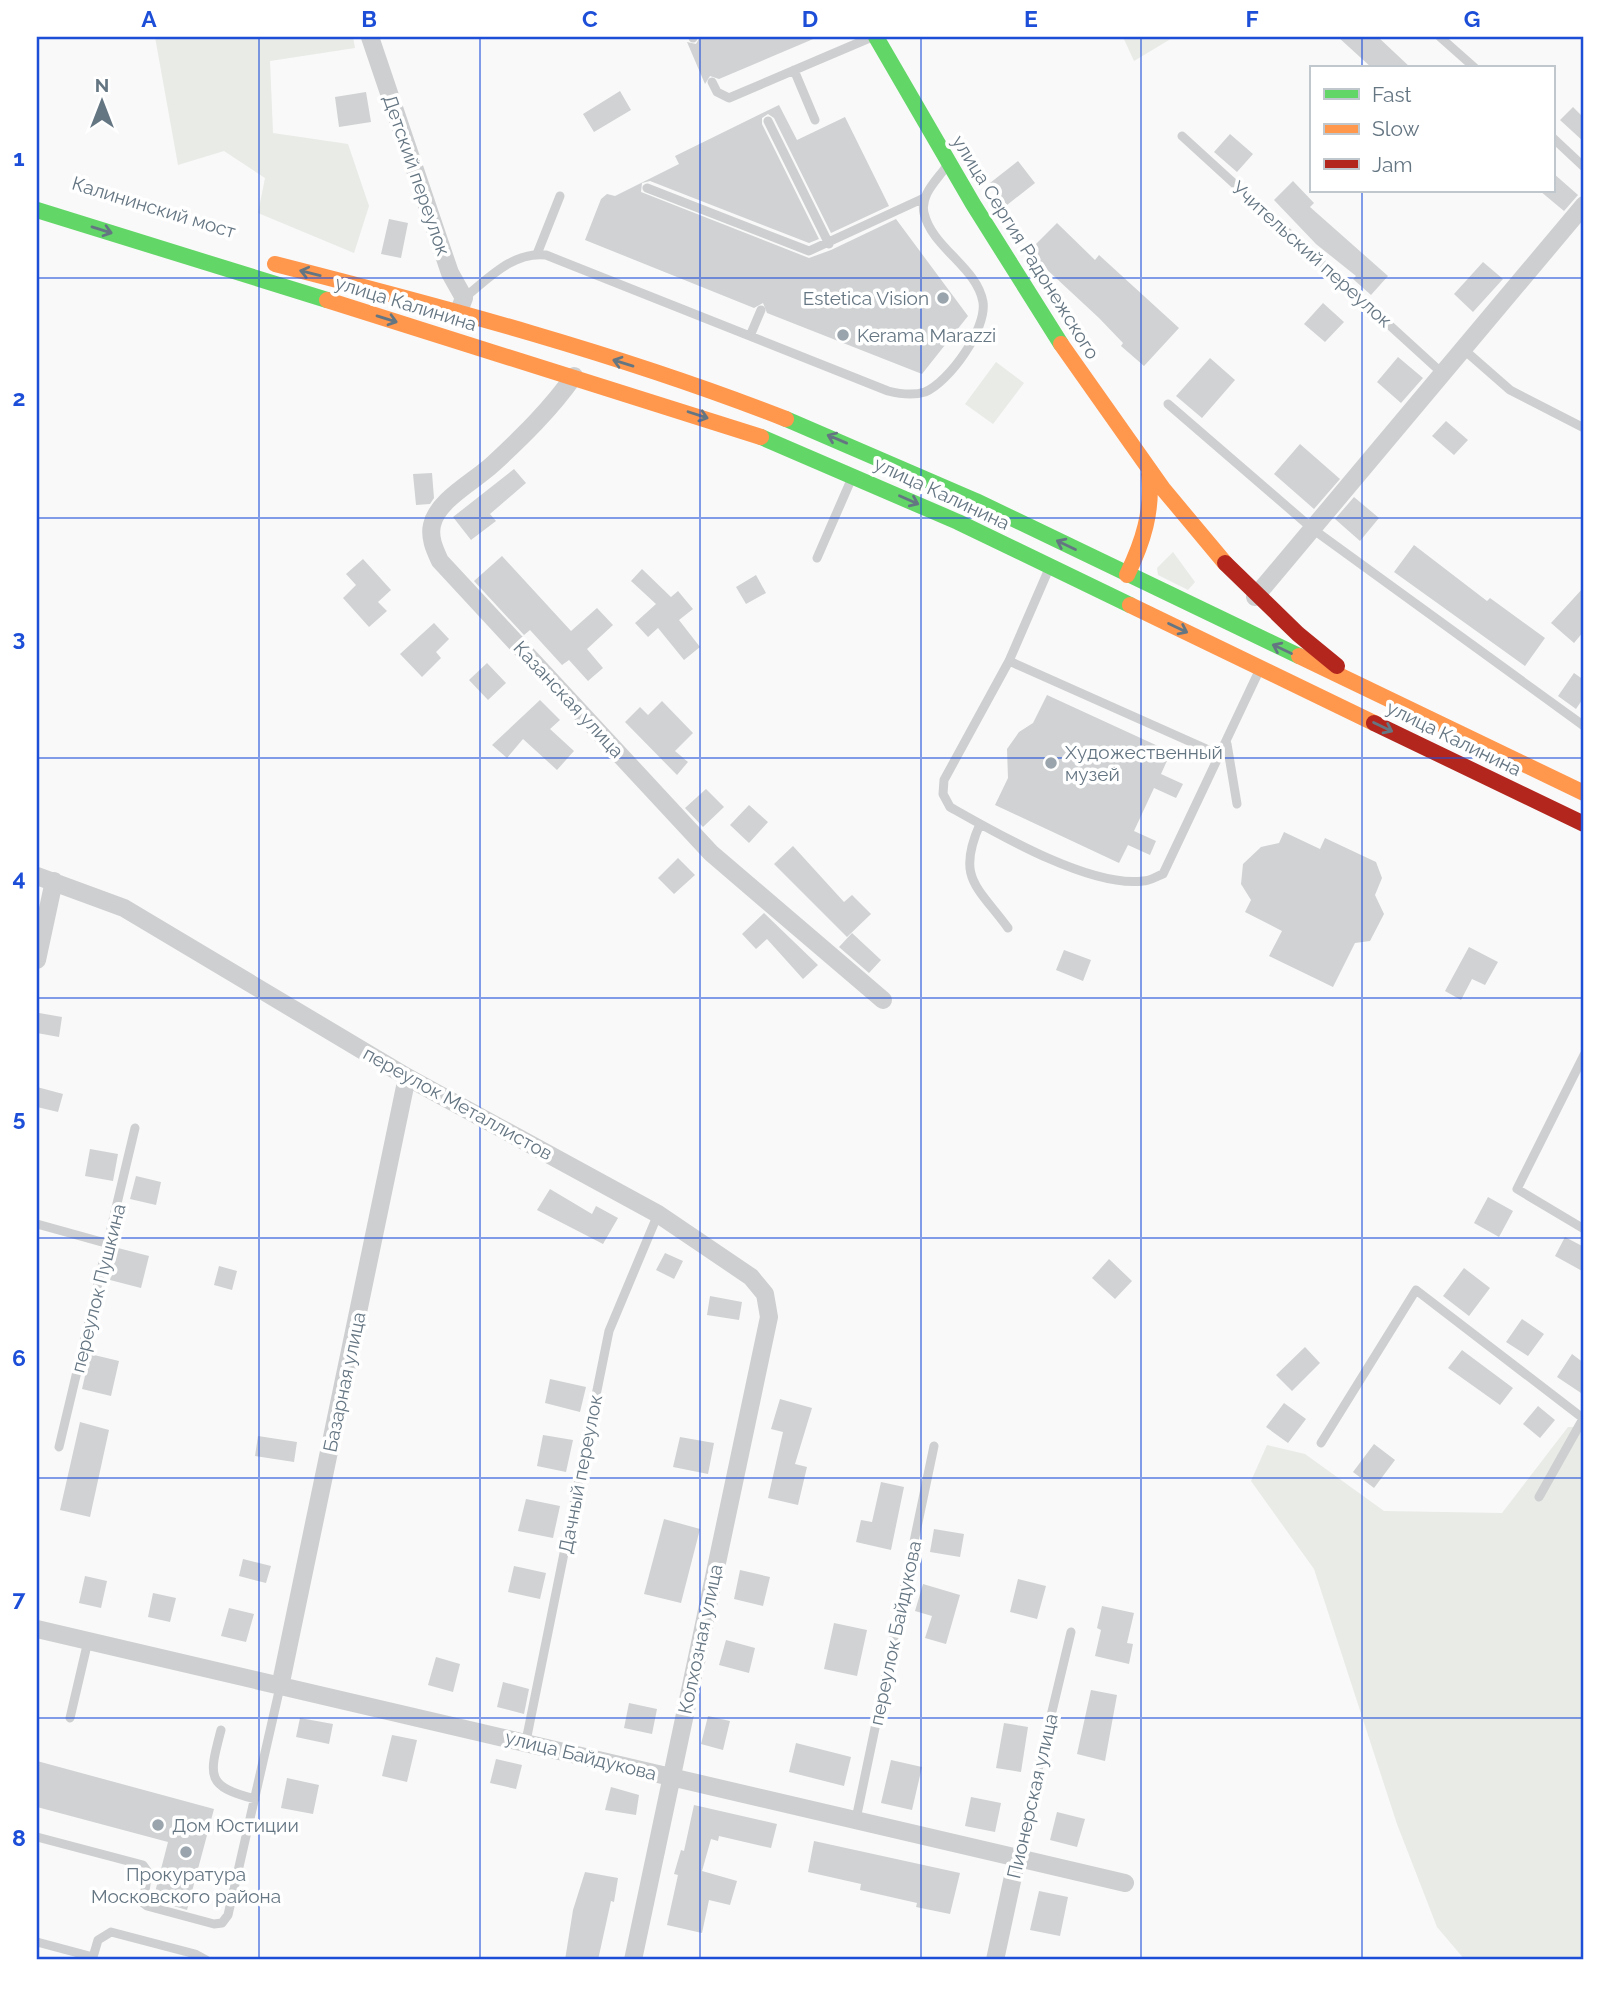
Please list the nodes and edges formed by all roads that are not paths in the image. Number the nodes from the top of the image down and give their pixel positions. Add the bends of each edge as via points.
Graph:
1 (370, 37) edge
2 (874, 37) edge
3 (1440, 37) edge
4 (1473, 66) edge
5 (794, 70) junction
6 (712, 82) dead end
7 (815, 120) dead end
8 (768, 121) dead end
9 (1182, 136) dead end
10 (1554, 139) edge
11 (947, 164) junction
12 (1584, 167) edge
13 (648, 188) dead end
14 (37, 193) edge
15 (560, 196) dead end
16 (924, 198) junction
17 (1584, 205) edge
18 (37, 210) edge
19 (154, 229) dead end
20 (829, 244) junction
21 (537, 254) junction
22 (258, 260) dead end
23 (252, 277) joint
24 (461, 305) junction
25 (761, 310) dead end
26 (750, 337) junction
27 (1462, 348) junction
28 (1441, 373) junction
29 (574, 376) junction
30 (1168, 404) dead end
31 (1584, 428) edge
32 (1149, 474) junction
33 (853, 476) junction
34 (1180, 530) junction
35 (1314, 530) junction
36 (1145, 539) junction
37 (817, 558) dead end
38 (1050, 567) junction
39 (1127, 575) junction
40 (1255, 597) junction
41 (1117, 599) junction
42 (1009, 661) junction
43 (1261, 668) junction
44 (1366, 688) junction
45 (1584, 726) edge
46 (1227, 743) junction
47 (1220, 755) junction
48 (1584, 793) edge
49 (1237, 804) dead end
50 (980, 824) junction
51 (1584, 824) edge
52 (45, 878) edge
53 (1008, 928) dead end
54 (38, 951) edge
55 (883, 1000) dead end
56 (1584, 1055) edge
57 (408, 1077) junction
58 (135, 1128) dead end
59 (658, 1214) junction
60 (37, 1224) edge
61 (1584, 1228) edge
62 (110, 1244) junction
63 (769, 1317) joint
64 (1584, 1418) edge
65 (1321, 1443) dead end
66 (60, 1447) dead end
67 (934, 1447) dead end
68 (1539, 1497) dead end
69 (37, 1629) edge
70 (1071, 1632) dead end
71 (88, 1642) junction
72 (280, 1687) junction
73 (70, 1718) dead end
74 (221, 1730) dead end
75 (526, 1741) junction
76 (670, 1777) junction
77 (255, 1799) junction
78 (856, 1819) junction
79 (37, 1837) edge
80 (1017, 1858) junction
81 (1125, 1883) dead end
82 (37, 1942) edge
83 (93, 1958) edge
84 (206, 1960) edge
85 (633, 1960) edge
86 (995, 1960) edge

1 - 24 street, Детский переулок
2 - 5 lane
2 - 11 main road, улица Сергия Радонежского
3 - 4 lane
5 - 6 lane via 729,98 717,92
5 - 7 lane
8 - 20 lane
9 - 28 lane, Учительский переулок
10 - 12 lane
11 - 16 lane
11 - 32 main road, улица Сергия Радонежского via 1012,271
13 - 20 lane via 805,251
14 - 19 main road, Калининский мост
15 - 21 lane
16 - 20 lane
16 - 26 lane via 929,226 979,289 983,303 979,332 938,384 917,394 899,394
17 - 27 street
18 -> 23 main road, Калининский мост
21 - 24 lane via 514,260
21 - 26 lane
24 -> 22 main road, улица Калинина
23 -> 29 main road, улица Калинина
39 -> 24 main road, улица Калинина via 976,501 785,418
25 - 26 lane
27 - 28 street
27 - 31 lane via 1510,390
28 - 35 street
29 -> 33 main road, улица Калинина via 767,439
29 - 55 street, Казанская улица via 502,456 438,510 431,525 431,541 440,561 710,853
30 - 35 lane
32 - 34 main road, улица Сергия Радонежского
32 - 36 main road via 1152,494
33 - 37 lane
33 -> 38 main road, улица Калинина
34 - 36 main road
34 - 40 main road, улица Сергия Радонежского
35 - 40 street
35 - 45 lane
36 - 39 main road
38 - 41 main road, улица Калинина
38 - 42 lane
39 - 41 main road
44 -> 39 main road, улица Калинина
40 - 44 main road, улица Сергия Радонежского
41 -> 43 main road, улица Калинина
42 - 47 lane
42 - 50 lane via 944,780 943,794 950,807
43 - 46 lane
43 -> 51 main road, улица Калинина
44 - 48 main road, улица Калинина
46 - 47 lane
46 - 49 lane
47 - 50 lane via 1163,874 1145,881 1118,881 1066,866
50 - 53 lane via 969,849 970,876
52 - 54 street
52 - 57 street, переулок Металлистов via 124,908
56 - 61 lane via 1517,1189
57 - 59 street, переулок Металлистов
57 - 72 street, Базарная улица
58 - 62 lane, переулок Пушкина
59 - 63 street, переулок Металлистов via 751,1277 765,1294
59 - 75 lane, Дачный переулок via 609,1331
60 - 62 lane
62 - 66 lane, переулок Пушкина
63 - 76 street, Колхозная улица
64 - 65 lane via 1416,1290
64 - 68 lane
67 - 78 lane, переулок Байдукова
69 - 71 street, улица Байдукова
70 - 80 lane, Пионерская улица
71 - 72 street, улица Байдукова
71 - 73 lane
72 - 75 street, улица Байдукова
72 - 77 lane
74 - 77 lane via 213,1759 218,1785
75 - 76 street, улица Байдукова
76 - 78 street, улица Байдукова
76 - 85 street, Колхозная улица
77 - 79 lane via 228,1915 222,1923 147,1906 143,1902 148,1872 142,1865
78 - 80 street, улица Байдукова
80 - 81 street, улица Байдукова
80 - 86 street, Пионерская улица
82 - 83 lane
83 - 84 lane via 98,1940 111,1932

